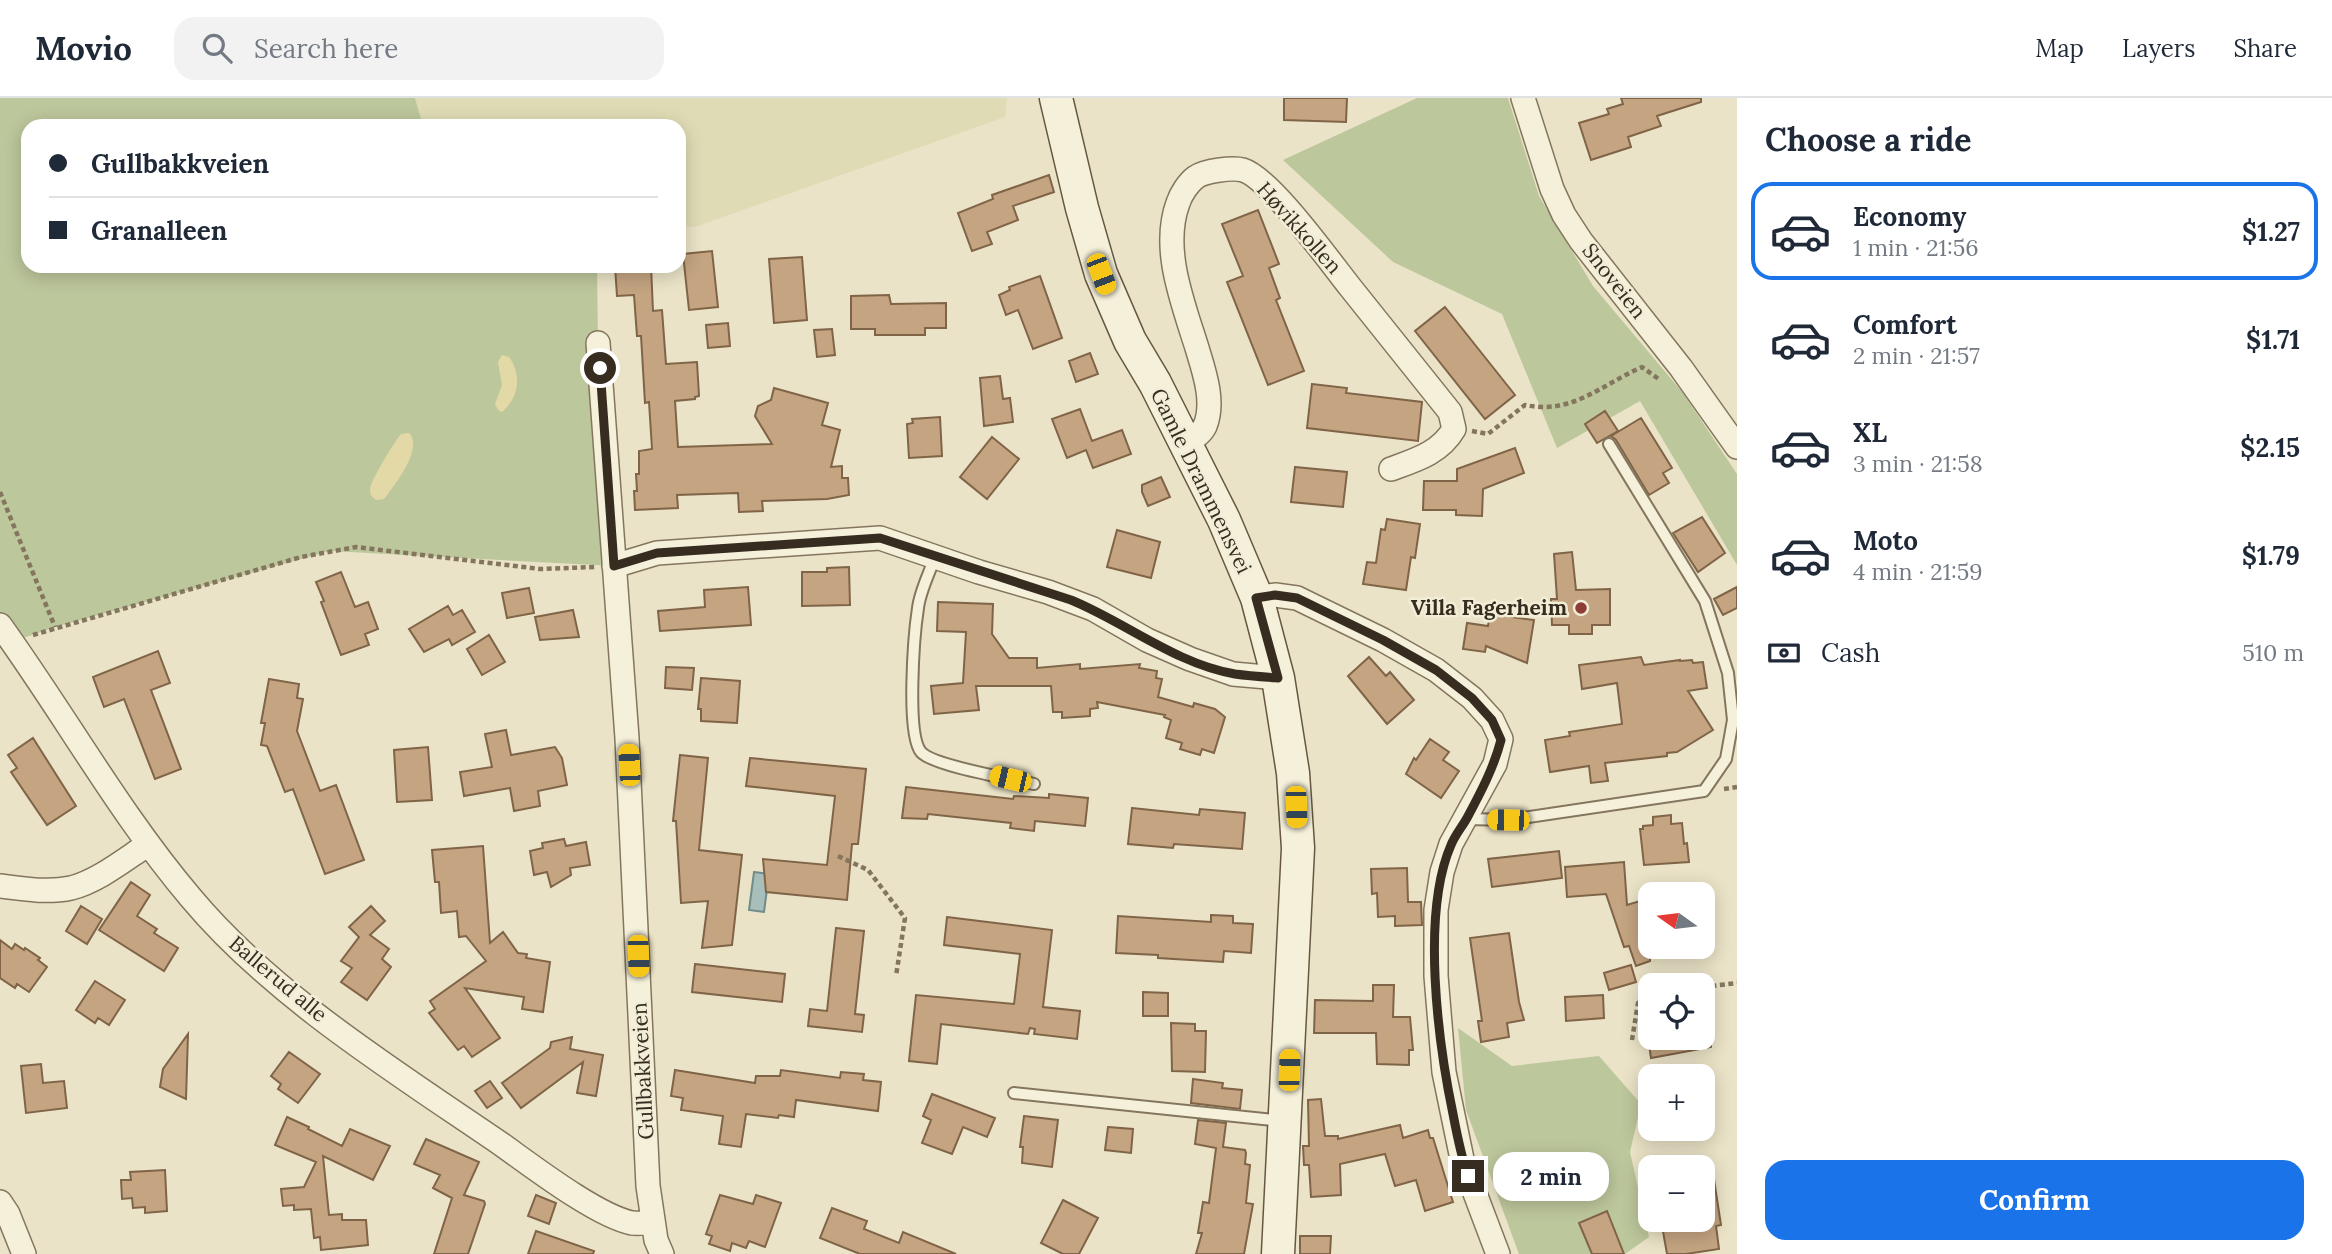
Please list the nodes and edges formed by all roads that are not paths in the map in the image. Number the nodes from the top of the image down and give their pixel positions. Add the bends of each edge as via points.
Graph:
1 (1056, 98) edge
2 (1523, 98) edge
3 (598, 343) dead end
4 (1186, 443) junction
5 (1609, 444) dead end
6 (1737, 447) edge
7 (1391, 469) dead end
8 (935, 558) junction
9 (614, 566) junction
10 (1256, 598) junction
11 (6, 633) edge
12 (1278, 678) junction
13 (1034, 784) dead end
14 (1467, 819) junction
15 (147, 845) junction
16 (0, 886) edge
17 (1014, 1093) dead end
18 (1286, 1121) junction
19 (0, 1202) edge
20 (656, 1242) edge
21 (24, 1254) edge
22 (1278, 1254) edge
23 (1498, 1254) edge

1 - 4 main road, Gamle Drammensvei via 1101,274 1130,341
2 - 6 street, Snoveien via 1564,215
3 - 9 street, Gullbakkveien
4 - 7 street, Høvikkollen via 1204,428 1208,391 1181,297 1172,219 1181,195 1196,178 1215,171 1243,170 1294,215 1450,412 1454,429 1449,438 1434,452
4 - 10 main road, Gamle Drammensvei
5 - 14 lane via 1705,601 1728,673 1733,720 1726,759 1704,791 1508,820
8 - 9 street via 880,538 657,553
8 - 12 street via 1082,605 1189,659 1233,674
8 - 13 lane via 917,619 913,733 921,752 939,762
9 - 20 street, Gullbakkveien via 648,1186
10 - 12 main road, Gamle Drammensvei
10 - 14 street via 1297,598 1383,640 1472,698 1492,720 1501,740 1495,764
11 - 15 street, Ballerud alle
12 - 18 main road, Gamle Drammensvei via 1293,773 1298,848
14 - 23 street via 1451,844 1436,910 1438,1013 1444,1072 1462,1159
15 - 16 street via 107,872 72,888 36,891
15 - 20 street, Ballerud alle via 230,941 296,999 480,1130 600,1210 635,1224
17 - 18 lane
18 - 22 main road, Gamle Drammensvei
19 - 21 street

